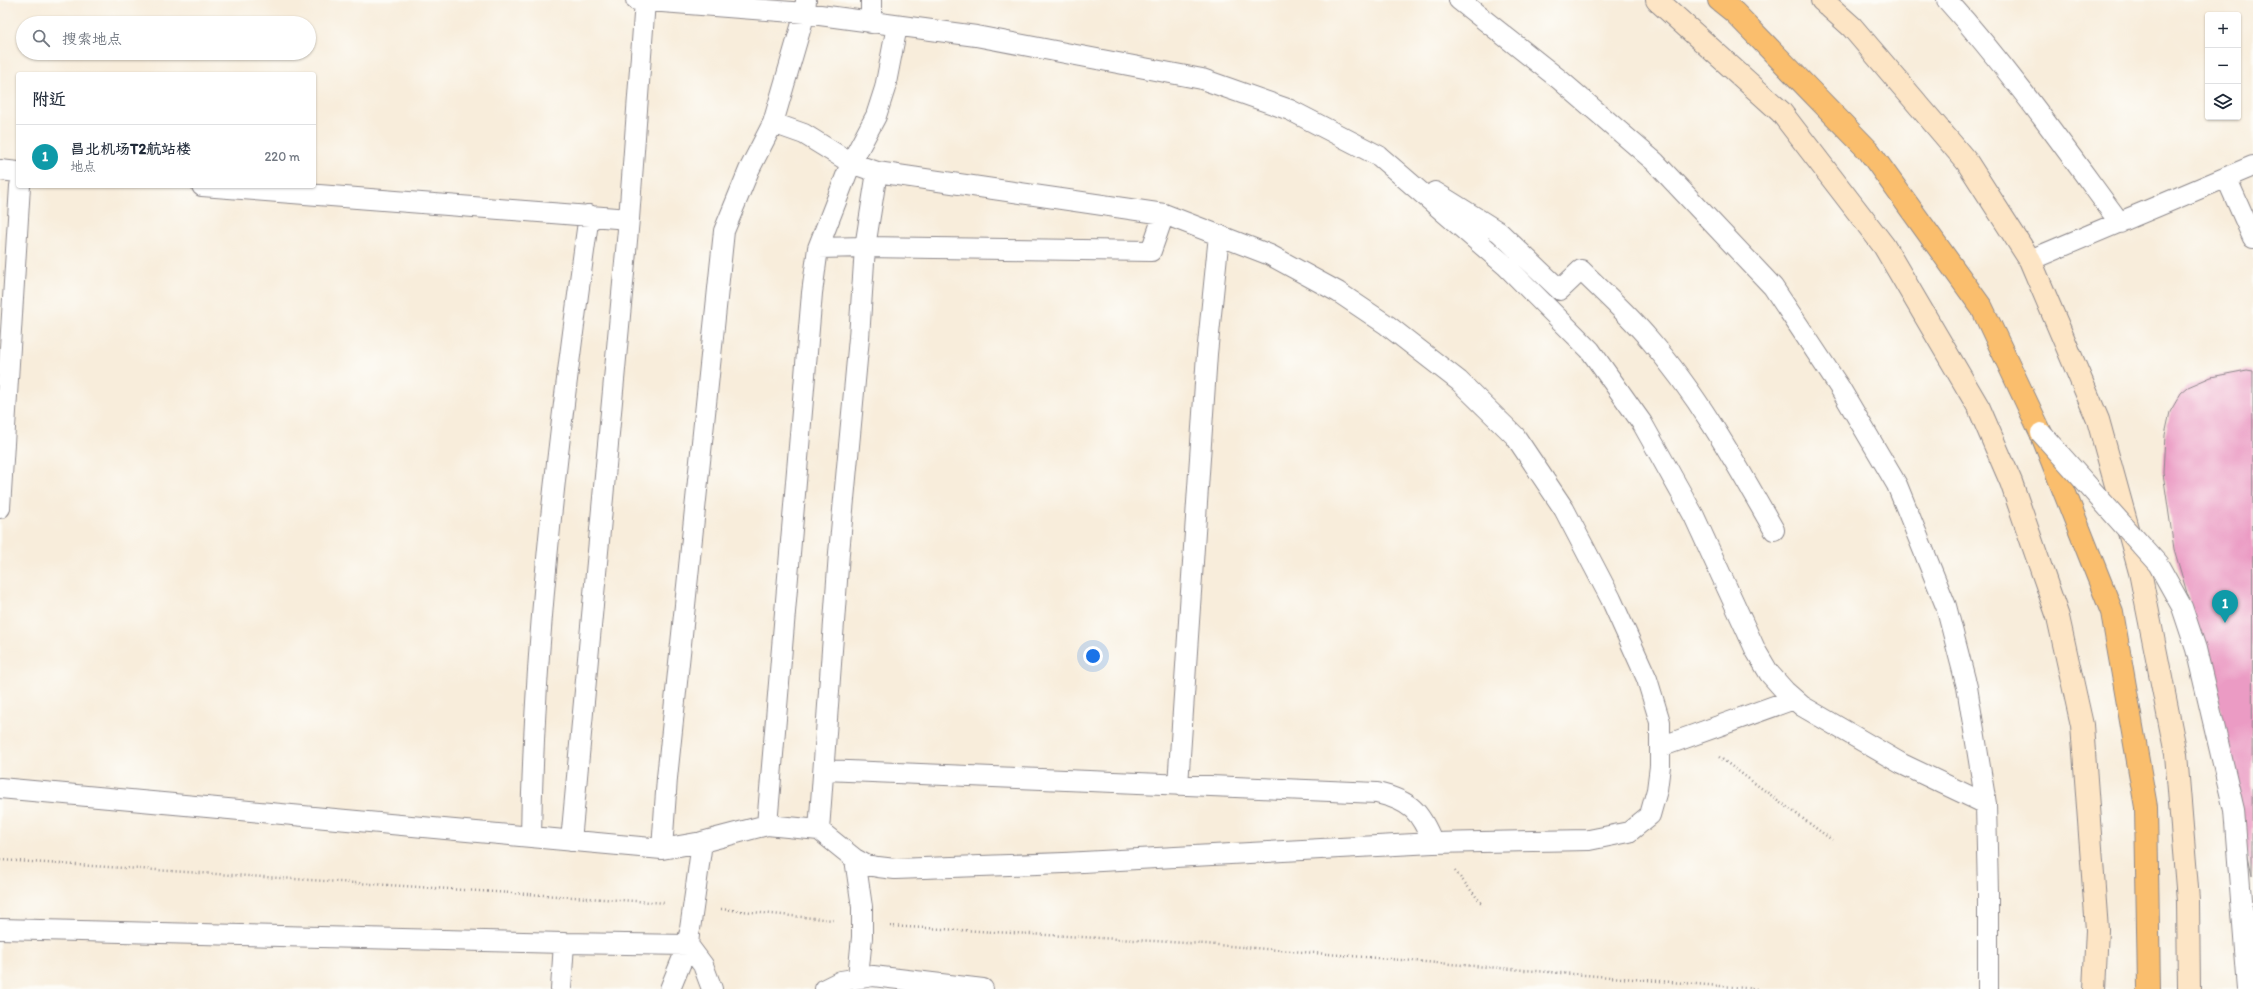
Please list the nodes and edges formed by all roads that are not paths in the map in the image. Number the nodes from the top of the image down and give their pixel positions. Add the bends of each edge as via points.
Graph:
1 (641, 0) edge
2 (871, 0) edge
3 (1459, 0) edge
4 (1657, 0) edge
5 (1719, 0) edge
6 (1822, 0) edge
7 (1947, 0) edge
8 (805, 6) edge
9 (871, 23) junction
10 (896, 26) junction
11 (773, 123) junction
12 (1379, 156) junction
13 (851, 163) junction
14 (2253, 166) edge
15 (0, 170) edge
16 (16, 172) edge
17 (877, 172) junction
18 (2226, 177) junction
19 (20, 188) edge
20 (229, 188) edge
21 (1164, 214) junction
22 (588, 215) junction
23 (629, 219) junction
24 (2120, 223) junction
25 (1219, 235) junction
26 (2253, 238) edge
27 (865, 247) junction
28 (818, 248) junction
29 (2030, 260) junction
30 (2041, 433) junction
31 (0, 508) edge
32 (1774, 530) dead end
33 (1794, 699) junction
34 (1660, 747) junction
35 (824, 770) junction
36 (1178, 785) junction
37 (0, 788) edge
38 (1986, 804) junction
39 (767, 825) junction
40 (819, 830) junction
41 (531, 837) junction
42 (571, 840) junction
43 (702, 842) junction
44 (1432, 843) junction
45 (662, 849) junction
46 (855, 859) junction
47 (0, 929) edge
48 (689, 937) junction
49 (564, 943) junction
50 (858, 977) junction
51 (561, 989) edge
52 (670, 989) edge
53 (712, 989) edge
54 (825, 989) edge
55 (983, 989) edge
56 (1988, 989) edge
57 (2094, 989) edge
58 (2149, 989) edge
59 (2189, 989) edge
60 (2248, 989) edge

1 - 8 lane
1 - 23 lane
2 - 9 lane
3 - 38 lane via 1560,80 1655,162 1773,287 1836,382 1897,485 1946,606 1967,687
4 - 57 main road via 1781,112 1884,246 1979,408 2011,482 2058,617 2082,725 2097,930
5 - 30 main road via 1870,151 1982,308
6 - 29 main road via 1852,27 1968,162
7 - 24 lane via 1985,42 2020,87
8 - 9 lane
8 - 11 lane
9 - 10 lane
10 - 12 lane via 976,36 1202,79 1290,110
10 - 13 lane via 885,88 876,116
11 - 13 lane via 804,134
11 - 45 lane via 749,170 724,231 669,754
12 - 32 lane via 1499,232 1560,290 1581,270 1649,339 1690,393 1740,470
12 - 33 lane via 1506,266 1590,350 1642,423 1694,516 1756,651 1769,673
13 - 17 lane
13 - 28 lane
14 - 18 lane
15 - 16 lane
17 - 21 lane
17 - 27 lane
18 - 24 lane
18 - 26 lane
19 - 31 lane
20 - 22 lane
21 - 25 lane
21 - 27 lane via 1151,251
22 - 23 lane
22 - 41 lane via 565,389 546,566 532,747
23 - 42 lane
24 - 29 lane
25 - 34 lane via 1270,255 1338,292 1387,325 1459,381 1514,436 1564,509 1611,599 1647,679 1660,722
25 - 36 lane via 1206,354
27 - 28 lane
27 - 35 lane via 860,338 839,553
28 - 39 lane via 810,308
29 - 59 main road via 2098,420 2140,572 2176,754 2188,900
30 - 58 main road via 2112,612 2146,807
30 - 60 lane, bridge via 2158,564 2182,607 2196,649 2234,810
33 - 34 lane
33 - 38 lane via 1902,764
34 - 44 lane via 1657,790 1650,815 1629,832 1589,840
35 - 36 lane
35 - 40 lane
36 - 44 lane via 1377,792 1398,798 1413,809 1425,824
37 - 41 lane
38 - 56 lane
39 - 40 lane
39 - 43 lane
40 - 46 lane
41 - 42 lane
42 - 45 lane
43 - 45 lane
43 - 48 lane, bridge
44 - 46 lane via 1064,863 895,869 866,865
46 - 50 lane, bridge via 862,907
47 - 49 lane
48 - 49 lane
48 - 52 lane
48 - 53 lane
49 - 51 lane
50 - 54 lane
50 - 55 lane via 894,978

